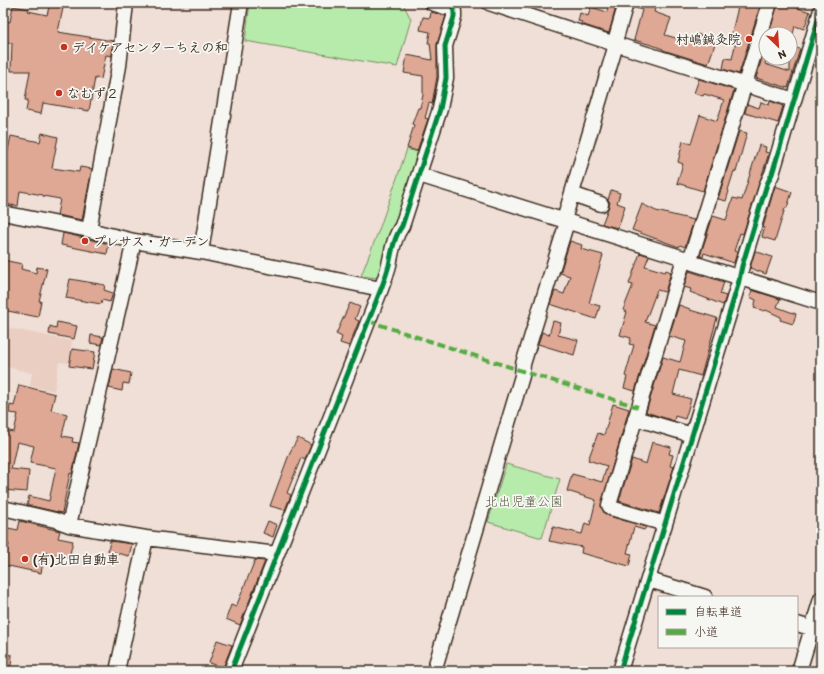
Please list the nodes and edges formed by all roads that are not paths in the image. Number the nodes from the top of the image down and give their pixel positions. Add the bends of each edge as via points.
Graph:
1 (126, 3) edge
2 (241, 3) edge
3 (432, 3) edge
4 (489, 3) edge
5 (626, 3) edge
6 (770, 3) edge
7 (454, 5) edge
8 (821, 10) edge
9 (615, 44) junction
10 (745, 84) junction
11 (794, 100) junction
12 (419, 174) junction
13 (572, 194) junction
14 (601, 204) dead end
15 (3, 213) edge
16 (566, 221) junction
17 (89, 230) junction
18 (134, 241) junction
19 (201, 252) junction
20 (687, 259) junction
21 (739, 277) junction
22 (381, 289) junction
23 (821, 304) edge
24 (635, 418) junction
25 (692, 435) junction
26 (3, 508) edge
27 (665, 524) junction
28 (69, 525) junction
29 (146, 538) junction
30 (277, 554) junction
31 (649, 580) junction
32 (702, 596) edge
33 (821, 600) edge
34 (798, 624) edge
35 (816, 630) edge
36 (118, 671) edge
37 (231, 671) edge
38 (434, 671) edge
39 (620, 671) edge
40 (799, 671) edge

1 - 17 street via 119,66
2 - 19 street
3 - 7 street via 445,7
4 - 9 street
5 - 9 street
6 - 10 street
7 - 12 street via 454,17 445,46 444,93
8 - 11 street
9 - 10 street
9 - 13 street
10 - 11 street
10 - 20 street via 692,254
11 - 21 street
12 - 16 street
12 - 22 street via 402,226 398,231
13 - 14 street
13 - 16 street
15 - 17 street
16 - 20 street
16 - 38 street
17 - 18 street
18 - 19 street
18 - 28 street
19 - 22 street
20 - 21 street
20 - 24 street via 683,262
21 - 23 street
21 - 25 street
22 - 30 street
24 - 25 street
24 - 27 street via 608,512
25 - 27 street
26 - 28 street
27 - 31 street
28 - 29 street
29 - 30 street
29 - 36 street
30 - 37 street
31 - 32 street
31 - 39 street
33 - 35 street
34 - 35 street
35 - 40 street

